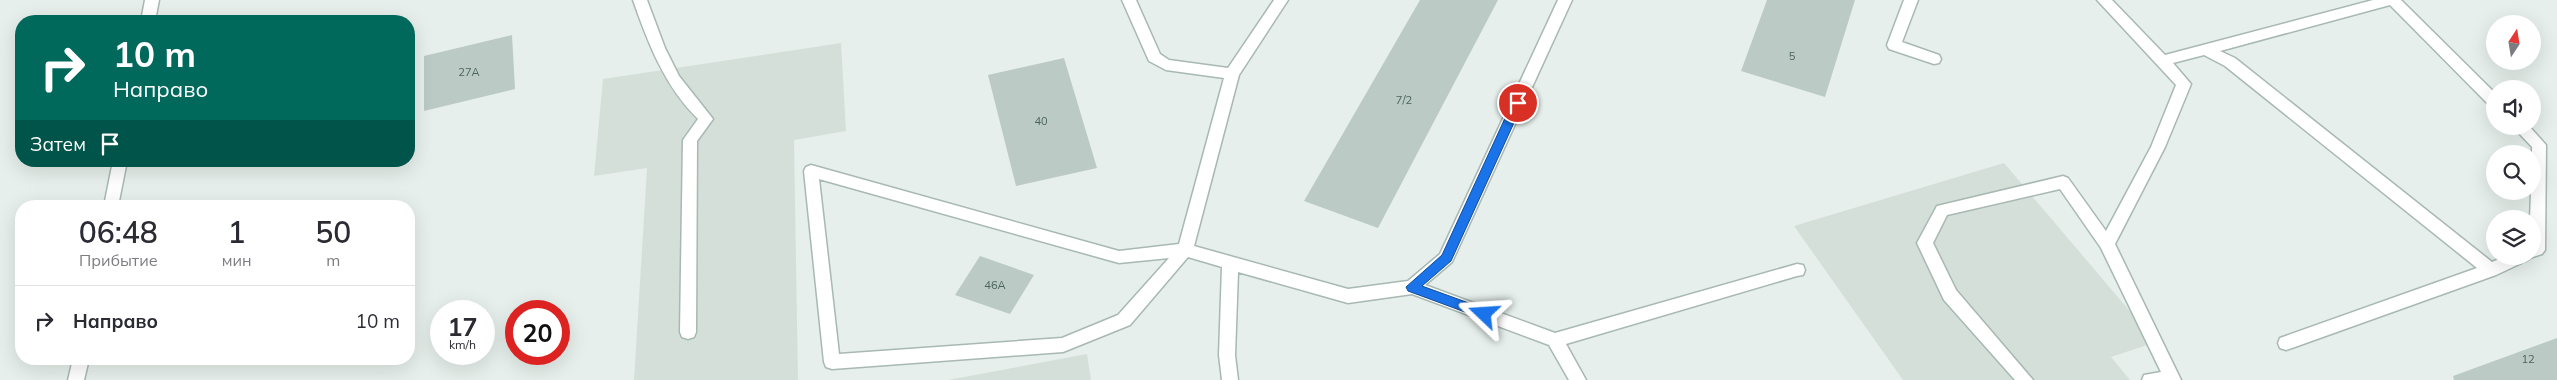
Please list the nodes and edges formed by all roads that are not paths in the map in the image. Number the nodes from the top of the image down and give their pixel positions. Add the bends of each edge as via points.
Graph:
1 (152, 0) edge
2 (640, 0) edge
3 (1129, 0) edge
4 (1281, 0) edge
5 (1565, 0) edge
6 (1911, 0) edge
7 (2104, 0) edge
8 (2392, 0) edge
9 (149, 15) edge
10 (2205, 48) junction
11 (1934, 59) dead end
12 (2162, 61) junction
13 (1232, 74) junction
14 (2486, 93) edge
15 (2529, 135) edge
16 (119, 167) edge
17 (112, 200) edge
18 (2537, 210) edge
19 (2107, 244) junction
20 (1185, 250) junction
21 (1230, 263) junction
22 (2502, 265) edge
23 (1798, 270) dead end
24 (2490, 270) junction
25 (1412, 287) junction
26 (688, 332) dead end
27 (1555, 340) junction
28 (2286, 343) dead end
29 (80, 365) edge
30 (2172, 379) edge
31 (76, 380) edge
32 (1230, 380) edge
33 (1578, 380) edge
34 (2025, 380) edge
35 (2150, 380) edge

1 - 9 street
2 - 26 street via 656,46 693,108 706,119 690,140
3 - 13 street via 1154,57 1166,65
4 - 13 street
5 - 25 street via 1446,258
6 - 11 street via 1894,45
7 - 12 street
8 - 10 street
8 - 14 street
10 - 12 street
10 - 24 street via 2230,62
12 - 19 street via 2184,84 2158,147
13 - 20 street
15 - 18 street via 2538,145
16 - 17 street
19 - 30 street
19 - 34 street via 2063,182 1942,210 1925,243 1950,296
20 - 20 street via 1124,320 1063,345 832,362 812,170 1120,257
20 - 21 street
21 - 25 street via 1348,296
21 - 32 street via 1227,355
22 - 24 street
23 - 27 street
24 - 28 street
25 - 27 street
27 - 33 street
29 - 31 street
30 - 35 street

